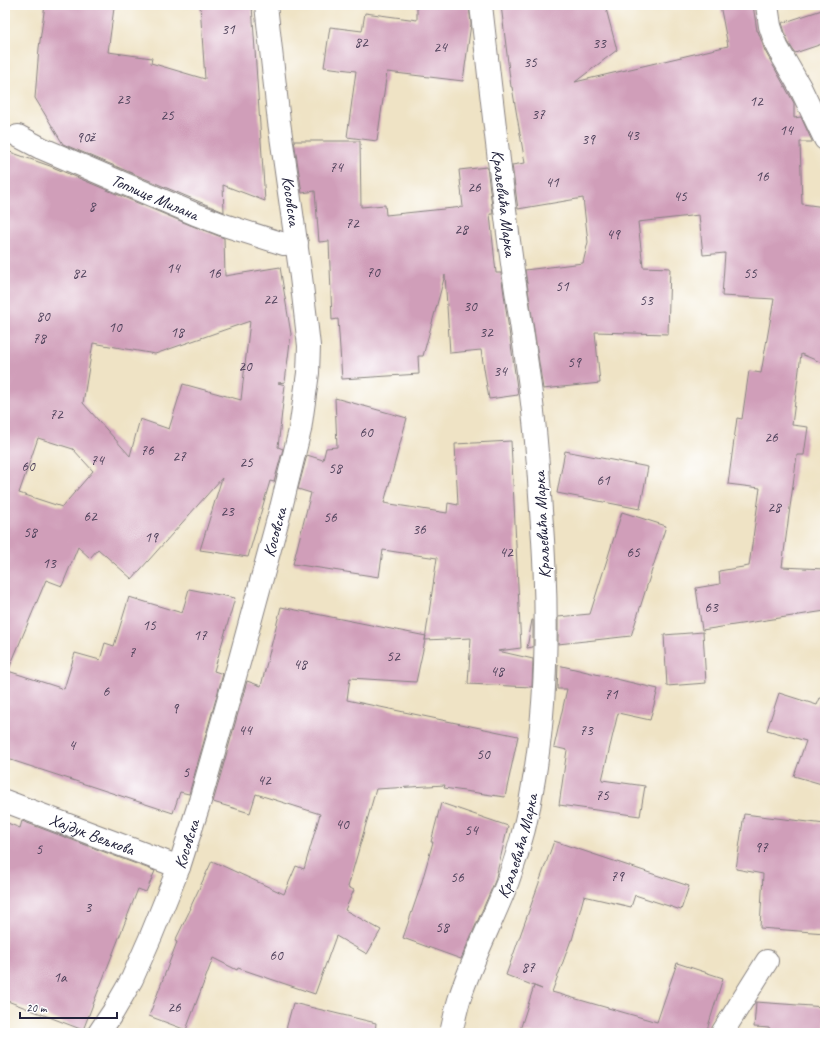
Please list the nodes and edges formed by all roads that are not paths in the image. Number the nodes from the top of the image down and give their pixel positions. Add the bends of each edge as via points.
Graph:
1 (266, 5) edge
2 (481, 5) edge
3 (767, 5) edge
4 (18, 136) dead end
5 (825, 139) edge
6 (297, 243) junction
7 (5, 801) edge
8 (179, 867) junction
9 (767, 961) dead end
10 (99, 1033) edge
11 (451, 1033) edge
12 (722, 1033) edge

1 - 6 street, Косовска via 279,122
2 - 11 street, Краљевића Марка via 538,451 545,576 545,669 539,748 525,825 508,881 461,994
3 - 5 street via 777,47
4 - 6 street, Топлице Милана via 195,214 284,244
6 - 8 street, Косовска via 309,346 300,430 238,667
7 - 8 street, Хајдук Вељкова
8 - 10 street, Косовска via 132,979
9 - 12 street

